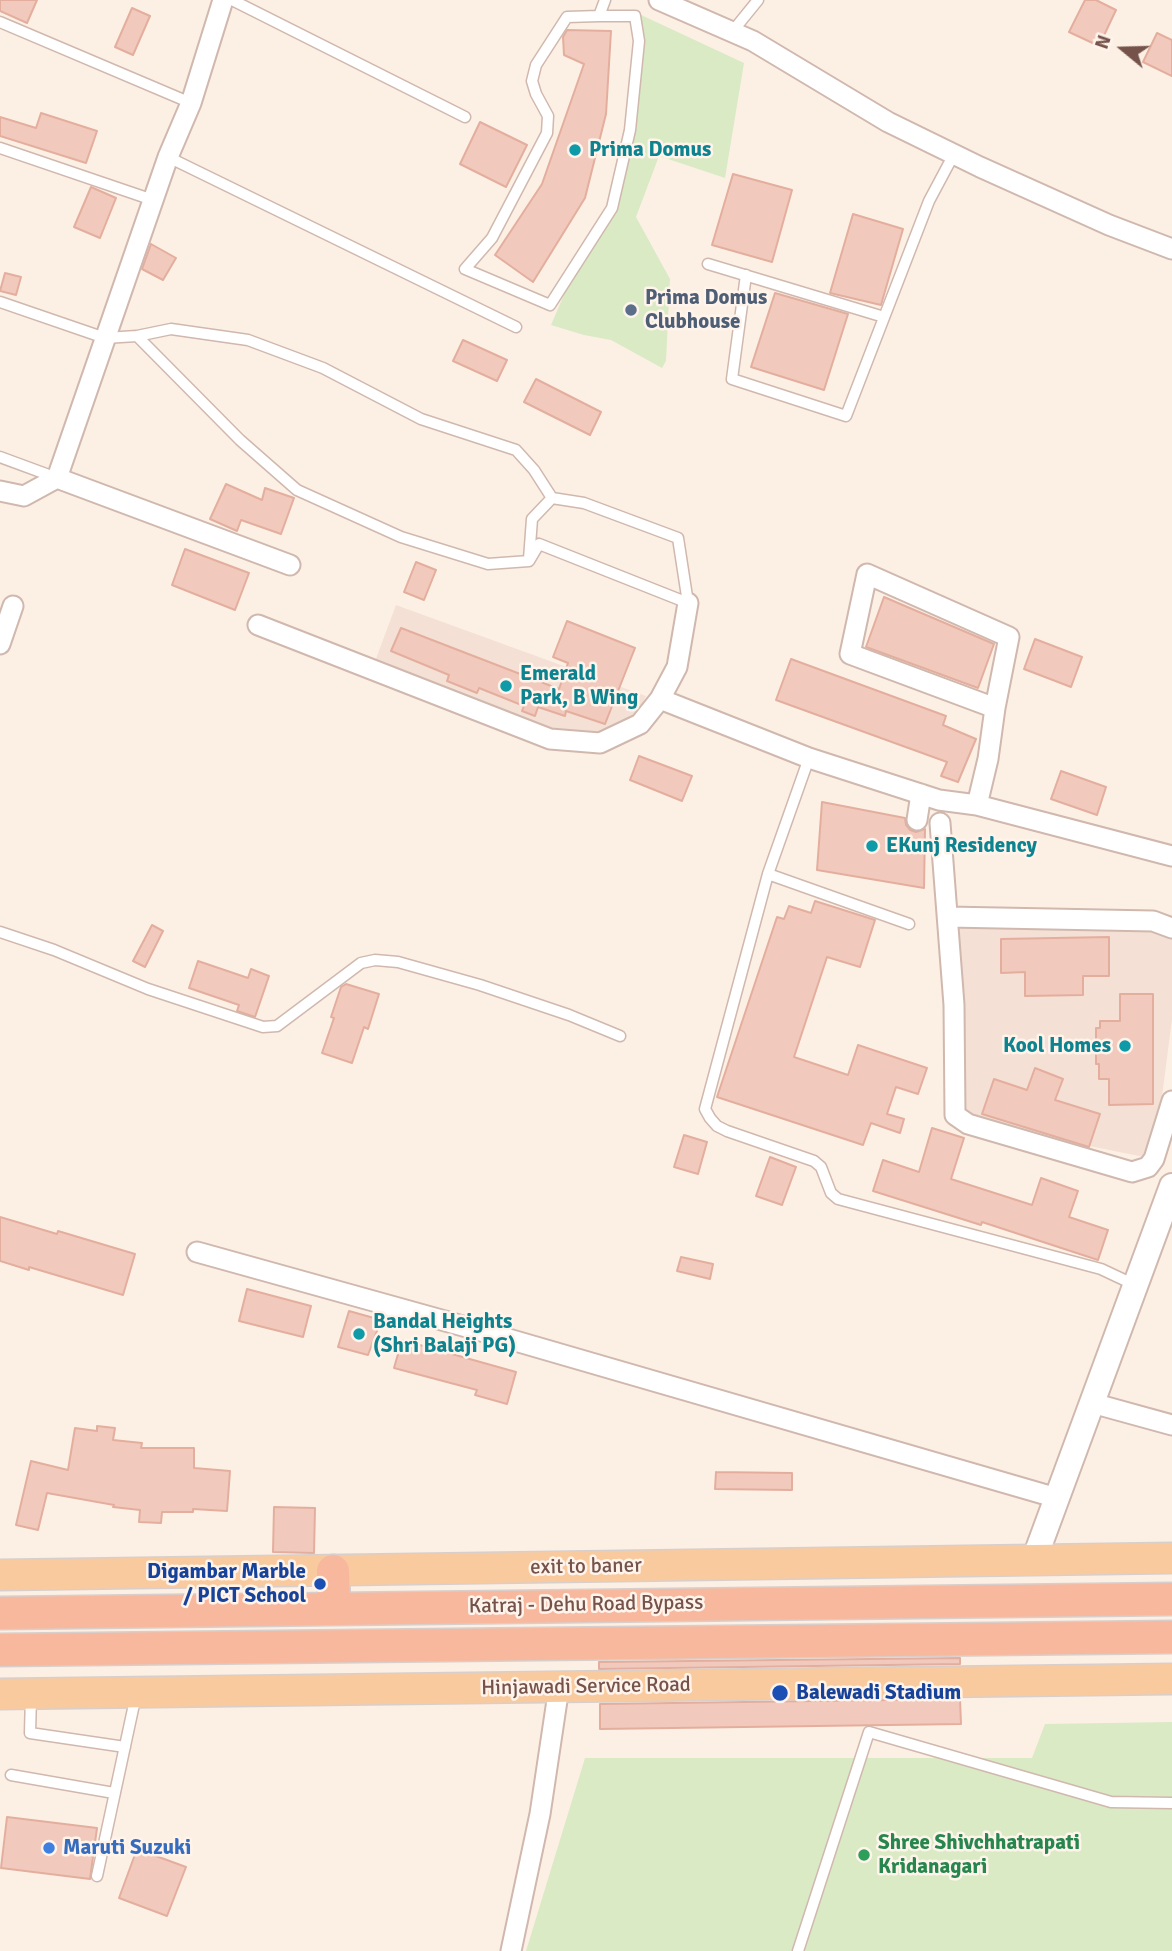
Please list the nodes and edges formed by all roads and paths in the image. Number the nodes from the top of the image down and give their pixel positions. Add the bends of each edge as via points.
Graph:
1 (223, 0) edge
2 (232, 0) edge
3 (605, 0) edge
4 (659, 0) edge
5 (758, 0) edge
6 (599, 16) junction
7 (0, 22) edge
8 (732, 32) junction
9 (191, 103) junction
10 (466, 117) dead end
11 (0, 148) edge
12 (954, 154) junction
13 (168, 157) junction
14 (153, 200) junction
15 (1172, 249) edge
16 (708, 264) dead end
17 (746, 275) junction
18 (0, 302) edge
19 (884, 317) junction
20 (516, 327) dead end
21 (137, 336) junction
22 (105, 338) junction
23 (0, 457) edge
24 (57, 478) junction
25 (0, 491) edge
26 (552, 498) junction
27 (529, 561) junction
28 (290, 565) dead end
29 (688, 603) junction
30 (13, 606) dead end
31 (258, 625) dead end
32 (0, 643) edge
33 (660, 699) junction
34 (995, 708) junction
35 (809, 758) junction
36 (921, 794) junction
37 (977, 805) junction
38 (917, 820) dead end
39 (940, 823) dead end
40 (1172, 856) edge
41 (768, 874) junction
42 (948, 917) junction
43 (909, 923) dead end
44 (1172, 928) edge
45 (0, 932) edge
46 (620, 1036) dead end
47 (1172, 1101) edge
48 (1172, 1186) edge
49 (197, 1252) dead end
50 (1136, 1285) junction
51 (1092, 1403) junction
52 (1172, 1425) edge
53 (1057, 1498) junction
54 (1172, 1558) edge
55 (1034, 1560) junction
56 (332, 1571) junction
57 (0, 1575) edge
58 (1172, 1599) edge
59 (334, 1608) junction
60 (0, 1613) edge
61 (1172, 1637) edge
62 (0, 1650) edge
63 (1172, 1679) edge
64 (559, 1687) junction
65 (136, 1693) junction
66 (0, 1694) edge
67 (31, 1694) junction
68 (124, 1746) junction
69 (11, 1775) dead end
70 (114, 1793) junction
71 (1172, 1803) edge
72 (97, 1876) dead end
73 (511, 1951) edge
74 (798, 1951) edge

1 - 9 street
2 - 10 lane
3 - 6 lane
4 - 8 street
5 - 8 lane
6 - 6 lane via 567,17 536,65 532,81 548,116 547,132 492,238 465,269 550,305 612,208 630,130 639,41 635,16
7 - 9 lane
8 - 12 street via 888,122
9 - 13 street
11 - 14 lane
12 - 15 street
12 - 19 lane via 929,201
13 - 14 street
13 - 20 lane
14 - 22 street
16 - 17 lane
17 - 19 lane
17 - 19 lane via 732,379 846,416
18 - 22 lane
21 - 22 lane
21 - 26 lane via 171,329 248,340 323,369 421,419 516,450
21 - 27 lane via 240,440 297,490 401,537 488,564
22 - 24 street
23 - 24 lane
24 - 25 street via 24,496
24 - 28 street
26 - 27 lane via 532,519
26 - 29 lane via 584,503 678,538
27 - 29 lane via 539,544
29 - 33 street via 677,667
30 - 32 street
31 - 33 street via 550,739 600,743 640,724
33 - 35 street
34 - 34 street via 1009,637 867,574 850,654
34 - 37 street
35 - 36 street
35 - 41 lane
36 - 37 street
36 - 38 street
37 - 40 street
39 - 42 street
41 - 43 lane
41 - 50 lane via 705,1109 716,1126 814,1161 838,1199 1101,1269
42 - 44 street via 1153,920
42 - 47 street via 955,1115 960,1120 1132,1172 1149,1167 1154,1159
45 - 46 lane via 263,1027 277,1026 362,963 376,960 480,985
48 - 50 street
49 - 53 street
50 - 51 street
51 - 52 street
51 - 53 street
53 - 55 street
54 - 55 main road, exit to baner
55 - 56 main road, exit to baner
56 - 57 main road, exit to baner
56 - 59 highway
58 - 59 highway, Katraj - Dehu Road Bypass
59 - 60 highway, Katraj - Dehu Road Bypass
61 - 62 highway, Katraj - Dehu Road Bypass
63 - 64 main road, Hinjawadi Service Road
64 - 65 main road, Hinjawadi Service Road
64 - 73 street via 540,1814
65 - 67 main road, Hinjawadi Service Road
65 - 68 lane
66 - 67 main road, Hinjawadi Service Road
67 - 68 lane via 30,1733
68 - 70 lane
69 - 70 lane
70 - 72 lane
71 - 74 lane via 1111,1802 869,1732

